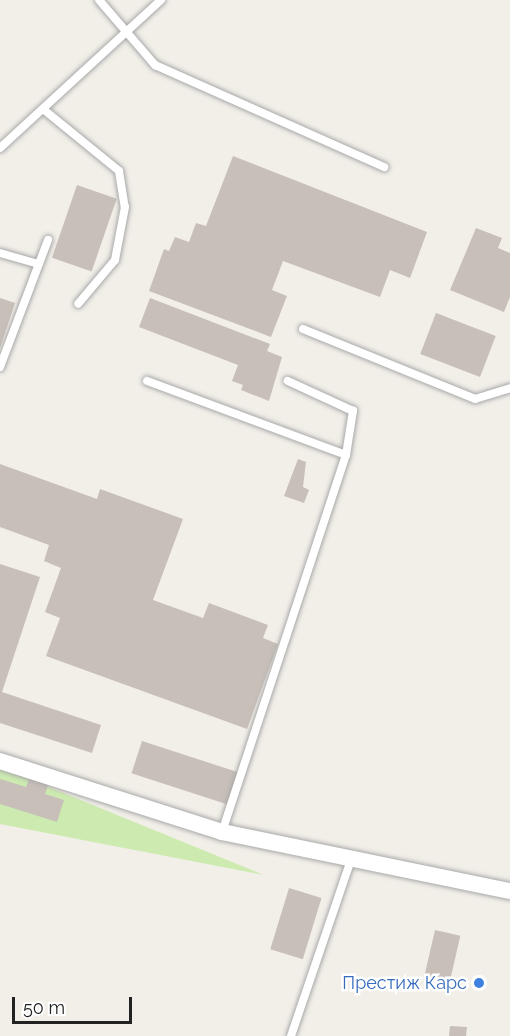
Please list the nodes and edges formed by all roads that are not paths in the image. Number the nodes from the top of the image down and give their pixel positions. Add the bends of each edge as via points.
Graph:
1 (99, 0) edge
2 (161, 0) edge
3 (128, 32) junction
4 (43, 109) junction
5 (0, 148) edge
6 (384, 167) dead end
7 (48, 240) dead end
8 (0, 253) edge
9 (38, 264) junction
10 (78, 304) dead end
11 (303, 328) dead end
12 (0, 367) edge
13 (147, 381) dead end
14 (288, 381) dead end
15 (510, 388) edge
16 (346, 455) junction
17 (0, 761) edge
18 (222, 832) junction
19 (352, 856) junction
20 (510, 891) edge
21 (291, 1036) edge

1 - 3 lane
2 - 3 lane
3 - 4 lane
3 - 6 lane via 155,65
4 - 5 lane
4 - 10 lane via 119,171 125,207 115,260
7 - 9 lane
8 - 9 lane
9 - 12 lane
11 - 15 lane via 475,399
13 - 16 lane
14 - 16 lane via 353,411
16 - 18 lane
17 - 18 street
18 - 19 street
19 - 20 street
19 - 21 lane

